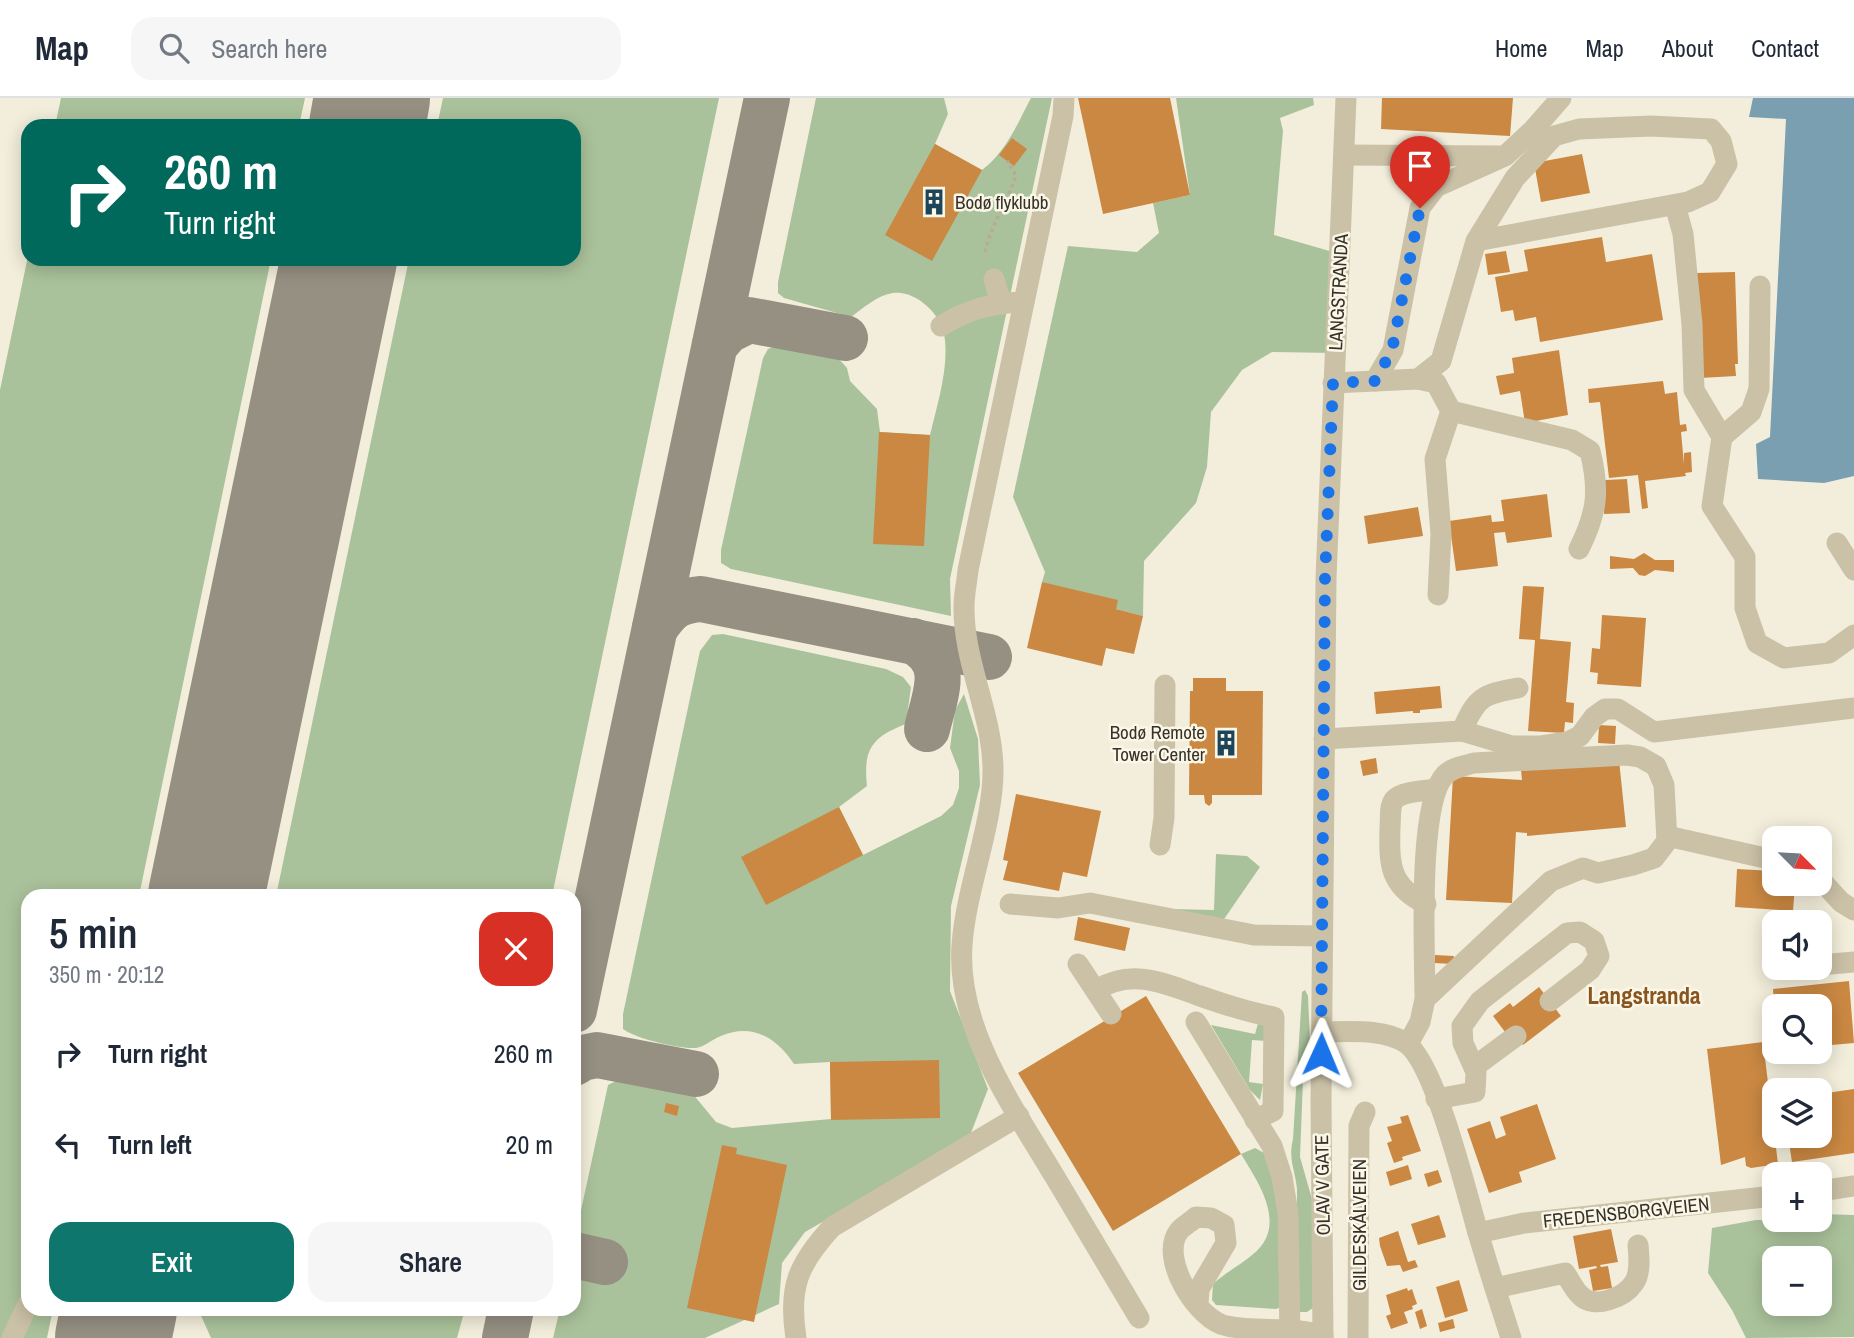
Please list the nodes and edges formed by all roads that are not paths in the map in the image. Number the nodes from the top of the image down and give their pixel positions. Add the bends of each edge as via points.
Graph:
1 (1064, 98) edge
2 (1346, 98) edge
3 (1561, 98) edge
4 (1344, 155) junction
5 (1506, 156) junction
6 (1675, 205) junction
7 (1476, 241) junction
8 (994, 279) dead end
9 (1760, 286) dead end
10 (1024, 302) junction
11 (1001, 303) junction
12 (941, 326) dead end
13 (1418, 379) junction
14 (1375, 381) junction
15 (1333, 383) junction
16 (1451, 411) junction
17 (1722, 437) junction
18 (1837, 543) dead end
19 (1578, 549) dead end
20 (1854, 570) edge
21 (1438, 595) dead end
22 (1854, 635) edge
23 (1165, 685) dead end
24 (1518, 688) dead end
25 (1854, 708) edge
26 (1462, 731) junction
27 (1324, 739) junction
28 (1436, 789) junction
29 (1667, 836) junction
30 (1160, 845) dead end
31 (1762, 857) edge
32 (1832, 893) edge
33 (1010, 904) dead end
34 (1426, 904) junction
35 (1854, 911) edge
36 (1322, 936) junction
37 (1854, 962) edge
38 (1077, 964) dead end
39 (1832, 964) edge
40 (1096, 990) junction
41 (1425, 999) junction
42 (1550, 1001) dead end
43 (1111, 1014) dead end
44 (1196, 1022) dead end
45 (1322, 1032) junction
46 (1516, 1036) dead end
47 (1408, 1044) junction
48 (1474, 1067) junction
49 (1437, 1099) junction
50 (1364, 1112) dead end
51 (1019, 1116) junction
52 (1255, 1120) junction
53 (1854, 1186) edge
54 (1832, 1189) edge
55 (1762, 1197) edge
56 (1478, 1233) junction
57 (1638, 1245) dead end
58 (1495, 1288) junction
59 (1198, 1305) dead end
60 (22, 1316) edge
61 (1139, 1318) dead end
62 (1291, 1327) edge
63 (1323, 1330) edge
64 (12, 1338) edge
65 (796, 1338) edge
66 (1358, 1338) edge
67 (1511, 1338) edge

1 - 10 street
2 - 4 street, LANGSTRANDA
3 - 5 street
4 - 5 street
4 - 15 street, LANGSTRANDA
5 - 14 street via 1436,187 1420,208 1392,350
6 - 7 street
6 - 7 street via 1710,192 1727,164 1721,141 1711,130 1651,126 1579,129 1555,136 1515,178
6 - 17 street via 1691,311 1694,390
7 - 13 street via 1441,362
8 - 11 street
9 - 17 street via 1759,389 1751,412
10 - 11 street
10 - 51 street via 964,606 967,639 993,751 993,783 961,946 965,991 980,1041
11 - 12 street
13 - 14 street
13 - 16 street via 1436,383
14 - 15 street
15 - 27 street, LANGSTRANDA
16 - 19 street via 1572,440 1590,451 1597,480 1593,521
16 - 21 street via 1435,459 1441,534
17 - 22 street via 1712,506 1745,557 1745,608 1758,643 1784,658 1829,653
18 - 20 street
23 - 30 street
24 - 26 street via 1480,698
25 - 26 street via 1654,732 1618,709 1605,709 1580,736 1541,746 1512,746
26 - 27 street
27 - 36 street, LANGSTRANDA
28 - 29 street via 1457,767 1474,764 1640,757 1656,766 1664,785
28 - 34 street via 1427,832
28 - 34 street via 1401,796 1391,808 1392,872 1405,890
29 - 31 street
29 - 41 street via 1654,858 1598,873 1583,868 1551,881
32 - 35 street
33 - 36 street via 1058,908 1090,903 1254,935
34 - 41 street
36 - 45 street, LANGSTRANDA
37 - 39 street
38 - 40 street
40 - 43 street
40 - 52 street via 1121,980 1158,980 1274,1017 1273,1111
41 - 47 street
42 - 48 street via 1590,970 1598,956 1594,941 1580,932 1566,933 1480,1000 1462,1026 1463,1043
44 - 52 street
45 - 47 street via 1386,1035
45 - 63 street, OLAV V GATE
46 - 48 street
47 - 49 street
48 - 49 street via 1475,1092
49 - 56 street
50 - 66 street, GILDESKÅLVEIEN via 1359,1126
51 - 61 street
51 - 65 street via 832,1227 808,1253 795,1285
52 - 62 street via 1272,1146 1282,1177 1288,1213
53 - 54 street
55 - 56 street, FREDENSBORGVEIEN via 1524,1223
56 - 58 street
57 - 58 street via 1635,1283 1618,1297 1595,1303 1582,1297 1565,1273
58 - 67 street
59 - 62 street
60 - 64 street
62 - 63 street

